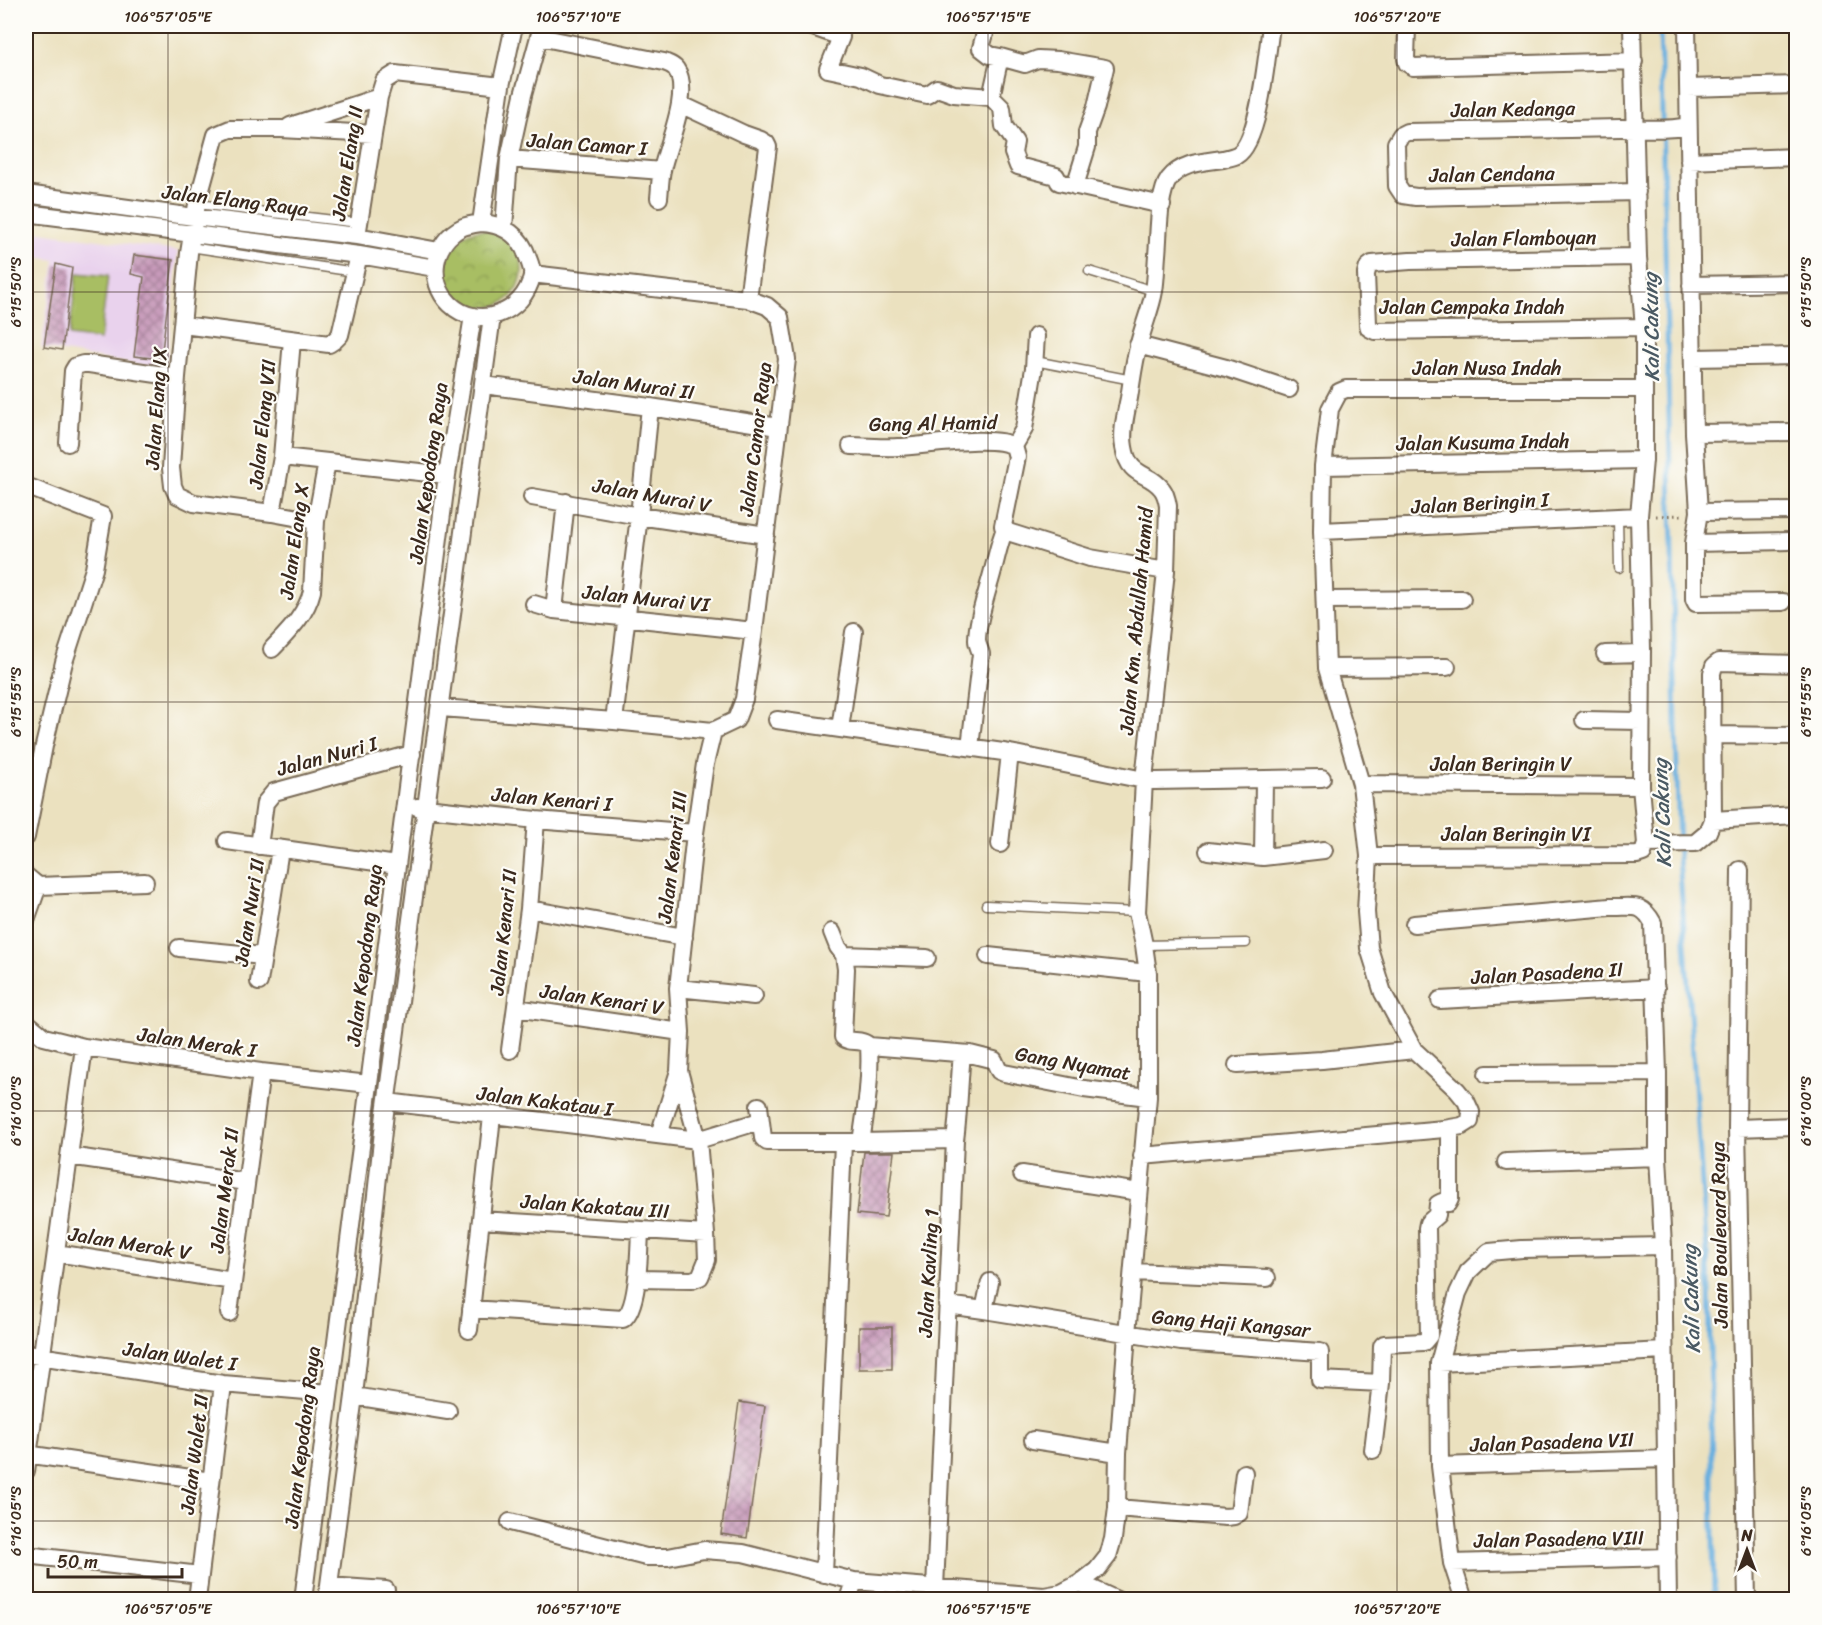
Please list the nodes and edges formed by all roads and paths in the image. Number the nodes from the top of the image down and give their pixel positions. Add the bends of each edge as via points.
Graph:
1 (514, 26) edge
2 (810, 26) edge
3 (987, 26) edge
4 (1271, 26) edge
5 (1407, 26) edge
6 (1632, 26) edge
7 (1687, 26) edge
8 (541, 31) edge
9 (1000, 57) junction
10 (1627, 62) junction
11 (1797, 85) edge
12 (501, 86) junction
13 (1688, 88) junction
14 (379, 97) junction
15 (991, 98) junction
16 (680, 104) junction
17 (1682, 127) junction
18 (281, 129) junction
19 (1640, 129) junction
20 (373, 134) junction
21 (1396, 143) joint
22 (1797, 158) edge
23 (509, 159) junction
24 (1689, 161) junction
25 (662, 171) junction
26 (1075, 186) junction
27 (1637, 192) junction
28 (26, 195) edge
29 (659, 198) dead end
30 (1162, 205) junction
31 (195, 210) junction
32 (26, 213) edge
33 (481, 223) junction
34 (504, 228) junction
35 (358, 229) junction
36 (195, 241) junction
37 (439, 251) junction
38 (359, 255) junction
39 (1638, 257) junction
40 (1410, 261) joint
41 (435, 268) junction
42 (355, 272) junction
43 (1089, 272) dead end
44 (532, 274) junction
45 (1797, 283) edge
46 (1691, 285) junction
47 (1154, 291) junction
48 (748, 299) junction
49 (473, 316) junction
50 (492, 316) junction
51 (183, 325) junction
52 (1644, 327) junction
53 (1036, 336) dead end
54 (292, 340) junction
55 (1138, 345) junction
56 (1797, 356) edge
57 (1694, 358) junction
58 (1035, 361) junction
59 (177, 377) junction
60 (1132, 380) junction
61 (484, 385) junction
62 (1289, 389) dead end
63 (1643, 389) junction
64 (650, 407) junction
65 (778, 426) junction
66 (1797, 432) edge
67 (1694, 433) junction
68 (68, 443) dead end
69 (851, 446) dead end
70 (1014, 446) junction
71 (282, 457) junction
72 (1644, 460) junction
73 (327, 462) junction
74 (1323, 466) junction
75 (447, 476) junction
76 (26, 486) edge
77 (532, 497) dead end
78 (566, 502) junction
79 (1797, 511) edge
80 (272, 513) junction
81 (1694, 513) junction
82 (639, 516) junction
83 (1643, 516) junction
84 (1618, 518) junction
85 (316, 521) junction
86 (1005, 529) junction
87 (1322, 531) junction
88 (766, 535) junction
89 (1694, 539) junction
90 (1788, 541) dead end
91 (1619, 568) dead end
92 (1166, 571) junction
93 (1462, 599) dead end
94 (1325, 600) junction
95 (1783, 602) dead end
96 (534, 604) dead end
97 (554, 610) junction
98 (626, 617) junction
99 (754, 631) junction
100 (854, 632) dead end
101 (272, 649) dead end
102 (1642, 653) junction
103 (1605, 654) dead end
104 (1797, 664) edge
105 (1448, 666) dead end
106 (1327, 668) junction
107 (441, 708) junction
108 (777, 720) dead end
109 (1584, 720) dead end
110 (614, 721) junction
111 (1641, 721) junction
112 (840, 729) junction
113 (713, 731) junction
114 (1712, 735) junction
115 (1797, 736) edge
116 (970, 747) junction
117 (1010, 753) junction
118 (412, 754) junction
119 (1322, 778) dead end
120 (1144, 780) junction
121 (1264, 780) junction
122 (1361, 784) junction
123 (1641, 786) junction
124 (405, 806) junction
125 (427, 808) junction
126 (1797, 815) edge
127 (536, 820) junction
128 (1713, 820) junction
129 (695, 832) junction
130 (26, 837) edge
131 (227, 841) dead end
132 (1000, 844) dead end
133 (1651, 844) junction
134 (259, 846) junction
135 (280, 849) junction
136 (1324, 850) dead end
137 (1208, 851) dead end
138 (1369, 855) junction
139 (1263, 857) junction
140 (397, 865) junction
141 (1740, 870) dead end
142 (32, 881) edge
143 (145, 882) dead end
144 (986, 905) dead end
145 (529, 909) junction
146 (1137, 912) junction
147 (26, 920) edge
148 (1414, 924) dead end
149 (832, 932) dead end
150 (684, 937) junction
151 (1246, 943) dead end
152 (1144, 945) junction
153 (179, 948) dead end
154 (844, 955) junction
155 (263, 956) junction
156 (988, 956) dead end
157 (927, 958) dead end
158 (1148, 973) junction
159 (259, 982) dead end
160 (678, 988) junction
161 (1656, 988) junction
162 (754, 996) dead end
163 (1440, 1000) dead end
164 (516, 1008) junction
165 (26, 1022) edge
166 (681, 1032) junction
167 (869, 1046) junction
168 (84, 1047) junction
169 (510, 1050) dead end
170 (1414, 1050) junction
171 (962, 1054) junction
172 (1237, 1065) dead end
173 (679, 1071) junction
174 (261, 1072) junction
175 (391, 1072) junction
176 (1658, 1073) junction
177 (1487, 1074) dead end
178 (370, 1077) junction
179 (1148, 1097) junction
180 (386, 1107) junction
181 (366, 1110) junction
182 (492, 1116) junction
183 (1797, 1126) edge
184 (1450, 1128) junction
185 (1738, 1133) junction
186 (659, 1135) junction
187 (1797, 1136) edge
188 (698, 1140) junction
189 (955, 1140) junction
190 (861, 1142) junction
191 (843, 1143) junction
192 (69, 1156) junction
193 (1142, 1156) junction
194 (1658, 1157) junction
195 (1506, 1162) dead end
196 (1022, 1174) dead end
197 (246, 1182) junction
198 (1138, 1192) junction
199 (481, 1220) junction
200 (640, 1231) junction
201 (706, 1234) junction
202 (1663, 1246) junction
203 (56, 1253) junction
204 (1133, 1272) junction
205 (1267, 1278) dead end
206 (638, 1280) junction
207 (233, 1281) junction
208 (990, 1282) dead end
209 (947, 1305) junction
210 (471, 1309) junction
211 (984, 1310) junction
212 (229, 1313) dead end
213 (469, 1330) dead end
214 (1127, 1334) junction
215 (1664, 1351) junction
216 (33, 1355) edge
217 (1439, 1363) junction
218 (1381, 1383) junction
219 (223, 1384) junction
220 (329, 1393) junction
221 (354, 1396) junction
222 (448, 1411) dead end
223 (1033, 1440) dead end
224 (1373, 1450) dead end
225 (1119, 1454) junction
226 (1666, 1459) junction
227 (26, 1460) edge
228 (1440, 1466) junction
229 (1245, 1473) dead end
230 (211, 1480) junction
231 (1117, 1508) junction
232 (510, 1522) dead end
233 (26, 1555) edge
234 (1668, 1557) junction
235 (1452, 1563) junction
236 (824, 1574) junction
237 (200, 1575) junction
238 (854, 1581) junction
239 (1080, 1583) junction
240 (935, 1588) junction
241 (386, 1590) dead end
242 (328, 1593) edge
243 (954, 1594) edge
244 (1044, 1598) edge
245 (197, 1599) edge
246 (303, 1599) edge
247 (848, 1599) edge
248 (1117, 1599) edge
249 (1464, 1599) edge
250 (1668, 1599) edge
251 (1747, 1599) edge

1 - 12 street
2 - 15 street via 841,37 828,69 927,95 937,88
3 - 9 street via 981,48
4 - 30 street, Jalan Km. Abdullah Hamid via 1260,102 1246,147 1236,156 1180,168 1165,185
5 - 10 street via 1406,58 1413,67
6 - 10 street
7 - 13 street
8 - 16 street via 672,66 681,82
8 - 23 street
9 - 15 street
9 - 26 street via 1025,64 1038,59 1105,68
10 - 19 street
11 - 13 street
12 - 14 street via 395,74 384,81
12 - 33 street
13 - 17 street
14 - 18 street
14 - 20 street, Jalan Elang II
15 - 26 street via 1002,108 1004,126 1015,142 1013,153 1018,166
16 - 25 street
16 - 48 street via 761,140 768,147
17 - 19 street, Jalan Kedanga
17 - 24 street
18 - 20 street
18 - 31 street, Jalan Elang IX via 230,129 216,135
19 - 21 street, Jalan Kedanga via 1407,132
19 - 27 street
20 - 35 street, Jalan Elang II
21 - 27 street, Jalan Cendana via 1397,186 1404,195
22 - 24 street
23 - 25 street, Jalan Camar I
23 - 34 street
24 - 46 street
25 - 29 street
26 - 30 street
27 - 39 street
28 - 31 street, Jalan Elang Raya
30 - 47 street, Jalan Km. Abdullah Hamid
31 - 35 street, Jalan Elang Raya
31 - 36 street, Jalan Elang IX
32 - 36 street, Jalan Elang Raya
33 - 34 street
33 - 37 street via 464,227 449,237
34 - 44 street via 525,248
35 - 37 street, Jalan Elang Raya
36 - 38 street, Jalan Elang Raya
36 - 42 lane
36 - 51 street, Jalan Elang IX
37 - 41 street
38 - 41 street, Jalan Elang Raya
38 - 42 street
39 - 40 street, Jalan Flamboyan
39 - 52 street
40 - 52 street, Jalan Cempaka Indah via 1368,267 1365,288 1369,328 1375,331
41 - 49 street via 445,299
42 - 54 street via 340,334 335,340 329,344
43 - 47 lane
44 - 48 street, Jalan Camar Raya
44 - 50 street via 518,302
45 - 46 street
46 - 57 street
47 - 55 street, Jalan Km. Abdullah Hamid
48 - 65 street, Jalan Camar Raya via 767,306 780,317 787,359
49 - 50 street
49 - 75 street, Jalan Kepodong Raya
50 - 61 street
51 - 54 street
51 - 59 street, Jalan Elang IX
52 - 63 street
53 - 58 street
54 - 71 street, Jalan Elang VII
55 - 60 street, Jalan Km. Abdullah Hamid
55 - 62 street
56 - 57 street
57 - 67 street
58 - 60 lane
58 - 70 street via 1024,429
59 - 68 street via 89,364 76,366
59 - 80 street, Jalan Elang IX via 171,468 177,495 194,503
60 - 92 street, Jalan Km. Abdullah Hamid via 1124,446 1132,468 1162,488 1167,497
61 - 64 street, Jalan Murai II
61 - 107 street
63 - 72 street
63 - 74 street, Jalan Nusa Indah via 1346,389 1339,392 1330,409
64 - 65 street, Jalan Murai II
64 - 82 street
65 - 88 street, Jalan Camar Raya
66 - 67 street
67 - 81 street
69 - 70 street, Gang Al Hamid via 987,440
70 - 86 street, Gang Al Hamid via 1017,458
71 - 73 street
71 - 80 street, Jalan Elang VII
72 - 74 street, Jalan Kusuma Indah
72 - 83 street
73 - 75 street
73 - 85 street, Jalan Elang X
74 - 87 street
75 - 118 street, Jalan Kepodong Raya
76 - 130 street via 103,516 94,569 64,662
77 - 78 street, Jalan Murai V
78 - 82 street, Jalan Murai V
78 - 97 street
79 - 81 street
80 - 85 street, Jalan Elang IX
81 - 83 path
81 - 89 street
82 - 88 street, Jalan Murai V
82 - 98 street
83 - 84 street, Jalan Beringin I
83 - 102 street
84 - 87 street, Jalan Beringin I
84 - 91 lane
85 - 101 street, Jalan Elang X via 310,602
86 - 92 street via 1090,558
86 - 116 street, Gang Al Hamid via 977,634 981,654
87 - 94 street
88 - 99 street, Jalan Camar Raya
89 - 90 street
89 - 95 street via 1696,603
92 - 120 street, Jalan Km. Abdullah Hamid
93 - 94 street
94 - 106 street
96 - 97 street, Jalan Murai VI
97 - 98 street, Jalan Murai VI
98 - 99 street, Jalan Murai VI
98 - 110 street
99 - 113 street, Jalan Camar Raya via 744,699 736,720
100 - 112 street
102 - 103 street
102 - 111 street
104 - 114 street via 1719,662 1714,666
105 - 106 street
106 - 122 street
107 - 110 street
107 - 125 street
108 - 112 street
109 - 111 street
110 - 113 street
111 - 123 street
112 - 116 street
113 - 129 street, Jalan Kenari III
114 - 115 street
114 - 128 street
116 - 117 street
117 - 120 street
117 - 132 street
118 - 124 street, Jalan Kepodong Raya
118 - 134 street, Jalan Nuri I via 274,792 265,803
119 - 121 street
120 - 121 street
120 - 146 street, Jalan Km. Abdullah Hamid
121 - 139 street
122 - 123 street, Jalan Beringin V
122 - 138 street
123 - 133 street
124 - 125 street, Jalan Kenari I
124 - 140 street, Jalan Kepodong Raya
125 - 127 street, Jalan Kenari I
125 - 175 street
126 - 128 street
127 - 129 street, Jalan Kenari I
127 - 145 street, Jalan Kenari II
128 - 133 street via 1708,832 1695,843
129 - 150 street, Jalan Kenari III
131 - 134 street
133 - 138 street, Jalan Beringin VI via 1637,855
134 - 135 street
135 - 140 street
135 - 155 street, Jalan Nuri II
136 - 139 street
137 - 139 street
138 - 170 street via 1369,948 1383,993
140 - 178 street, Jalan Kepodong Raya
141 - 185 street, Jalan Boulevard Raya
142 - 143 street
142 - 147 street
144 - 146 lane
145 - 150 street
145 - 164 street, Jalan Kenari II
146 - 152 street, Jalan Km. Abdullah Hamid
148 - 161 street via 1610,907 1640,908 1647,911 1653,923
149 - 154 street
150 - 160 street, Jalan Kenari III
151 - 152 lane
152 - 158 street, Jalan Km. Abdullah Hamid
153 - 155 street
154 - 157 street
154 - 167 street via 843,1037
155 - 159 street, Jalan Nuri II
156 - 158 street
158 - 179 street, Jalan Km. Abdullah Hamid
160 - 162 street
160 - 166 street, Jalan Kenari III
161 - 163 street, Jalan Pasadena II
161 - 176 street
164 - 166 street, Jalan Kenari V
164 - 169 street, Jalan Kenari II
165 - 168 street, Jalan Merak I via 44,1036
166 - 173 street, Jalan Kenari III
167 - 171 street
167 - 190 street via 868,1100
168 - 174 street, Jalan Merak I
168 - 192 street
170 - 172 street
170 - 184 street via 1466,1101 1470,1121
171 - 179 street, Gang Nyamat via 994,1060 1004,1073
171 - 189 street, Jalan Kavling 1
173 - 186 street, Jalan Kenari III
173 - 188 street, Jalan Kenari III
174 - 178 street, Jalan Merak I
174 - 197 street, Jalan Merak II
175 - 178 street, Jalan Merak I
175 - 180 street
176 - 177 street
176 - 194 street
178 - 181 street, Jalan Kepodong Raya
179 - 193 street, Jalan Km. Abdullah Hamid
180 - 181 street, Jalan Kakatau I
180 - 182 street, Jalan Kakatau I
180 - 221 street
181 - 220 street, Jalan Kepodong Raya
182 - 186 street, Jalan Kakatau I
182 - 199 street
183 - 185 street
184 - 193 street
184 - 218 street via 1450,1199 1438,1204 1437,1215 1426,1228 1429,1335 1424,1342 1384,1344
185 - 187 street
185 - 251 street, Jalan Boulevard Raya
186 - 188 street, Jalan Kakatau I
188 - 191 street via 760,1122 767,1142
188 - 201 street, Jalan Kenari III
189 - 190 street
189 - 209 street, Jalan Kavling 1
190 - 191 street
191 - 236 street
192 - 197 street
192 - 203 street
193 - 198 street, Jalan Km. Abdullah Hamid
194 - 195 street
194 - 202 street
196 - 198 street
197 - 207 street, Jalan Merak II
198 - 204 street, Jalan Km. Abdullah Hamid
199 - 200 street, Jalan Kakatau III
199 - 210 street
200 - 201 street, Jalan Kakatau III
200 - 206 street
201 - 206 street, Jalan Kenari III via 707,1260 700,1277
202 - 215 street
202 - 217 street via 1489,1252 1468,1272 1458,1293
203 - 207 street, Jalan Merak V
203 - 216 street
204 - 205 street
204 - 214 street, Jalan Km. Abdullah Hamid
206 - 210 street via 630,1312 623,1319
207 - 212 street, Jalan Merak II
208 - 211 street
209 - 211 street
209 - 240 street, Jalan Kavling 1
210 - 213 street
211 - 214 street
214 - 218 street, Gang Haji Kangsar via 1320,1352 1320,1380
214 - 225 street, Jalan Km. Abdullah Hamid
215 - 217 street
215 - 226 street
216 - 219 street, Jalan Walet I
216 - 227 street
217 - 228 street
218 - 224 street
219 - 220 street, Jalan Walet I
219 - 230 street, Jalan Walet II
220 - 246 street, Jalan Kepodong Raya
221 - 222 street
221 - 242 street
223 - 225 street
225 - 231 street, Jalan Km. Abdullah Hamid
226 - 228 street, Jalan Pasadena VII
226 - 234 street
227 - 230 street
228 - 235 street
229 - 231 street via 1239,1513 1234,1516
230 - 237 street, Jalan Walet II
231 - 239 street, Jalan Km. Abdullah Hamid via 1108,1556
232 - 236 street via 646,1557 704,1550 743,1553
233 - 237 street
234 - 235 street, Jalan Pasadena VIII
234 - 250 street
235 - 249 street
236 - 238 street
237 - 245 street, Jalan Walet II
238 - 240 street
238 - 247 street
239 - 244 street, Jalan Km. Abdullah Hamid
239 - 248 street
240 - 243 street
241 - 242 street
243 - 244 street

